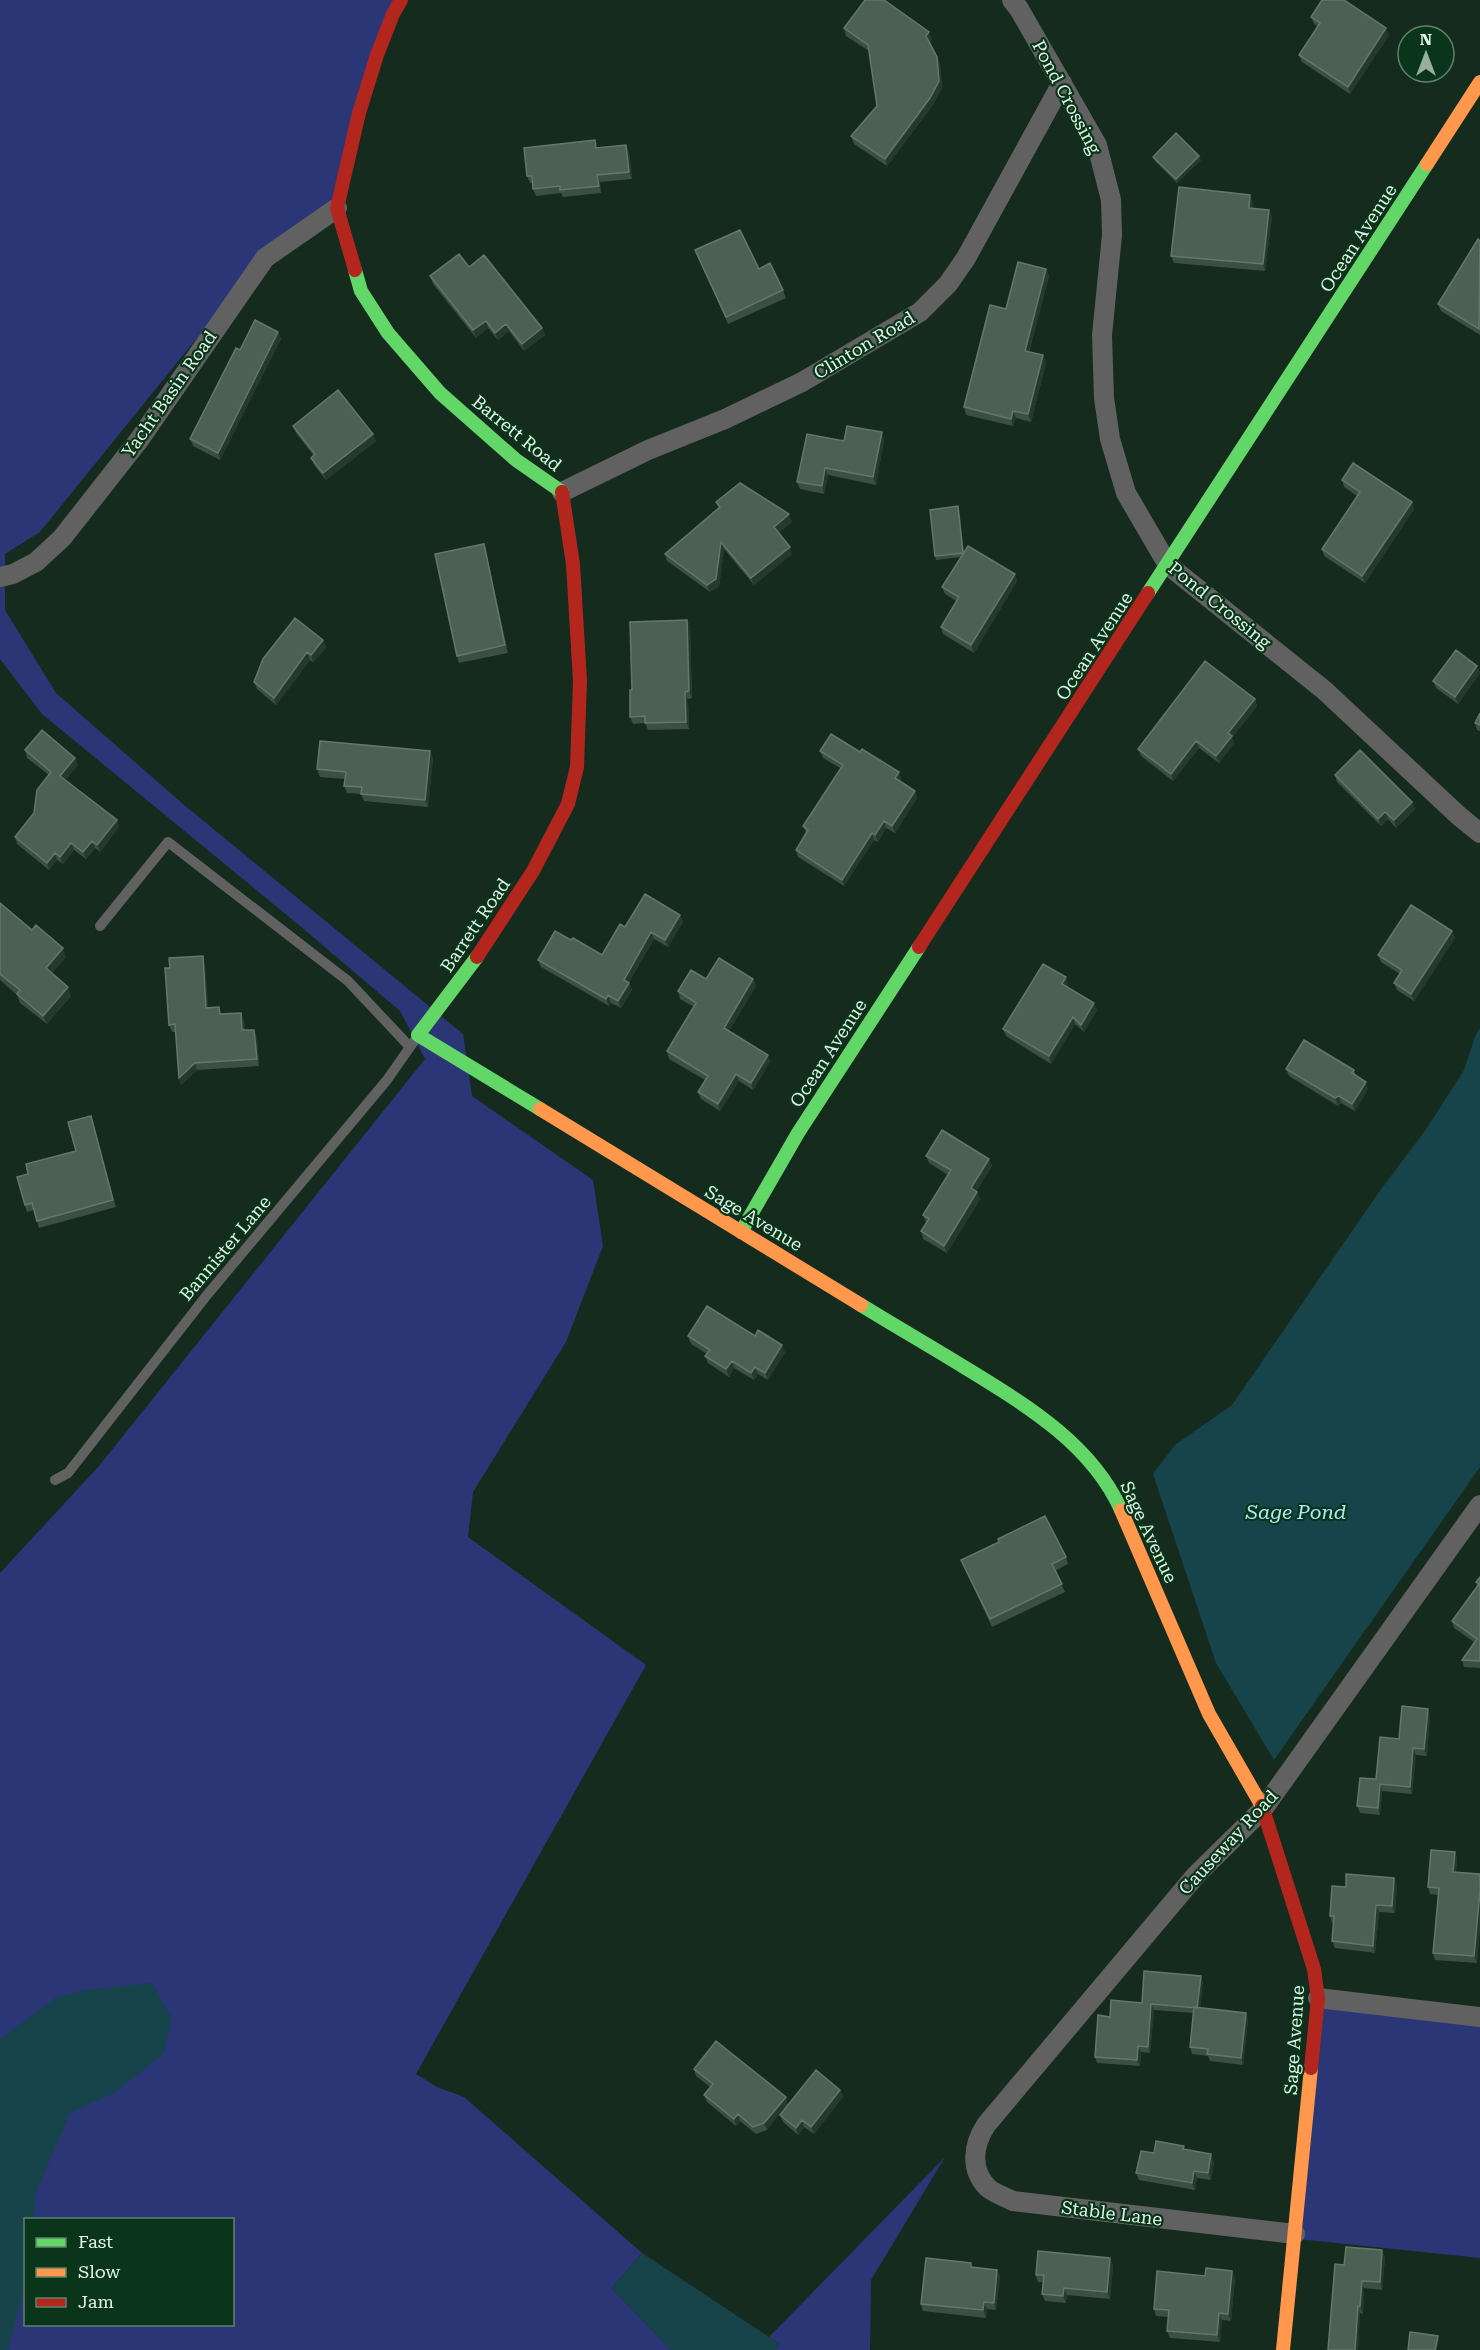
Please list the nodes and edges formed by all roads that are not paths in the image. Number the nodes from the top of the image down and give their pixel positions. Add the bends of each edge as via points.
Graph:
1 (401, 0) edge
2 (1012, 0) edge
3 (1480, 82) edge
4 (1062, 83) junction
5 (337, 208) junction
6 (562, 492) junction
7 (1168, 565) junction
8 (0, 577) edge
9 (1480, 833) edge
10 (100, 926) dead end
11 (418, 1035) junction
12 (410, 1047) junction
13 (741, 1232) junction
14 (55, 1480) dead end
15 (1480, 1505) edge
16 (1263, 1809) junction
17 (1318, 1998) junction
18 (1480, 2017) edge
19 (979, 2136) joint
20 (1295, 2234) junction
21 (1283, 2350) edge

1 - 5 street, Barrett Road via 377,55 359,113
2 - 4 street, Pond Crossing
3 - 7 street, Ocean Avenue
4 - 6 street, Clinton Road via 966,258 948,284 920,312 802,382
4 - 7 street, Pond Crossing via 1097,145 1112,200 1102,335 1110,439 1126,493
5 - 6 street, Barrett Road via 361,291 388,333 440,393 516,460
5 - 8 street, Yacht Basin Road via 265,258 139,440 62,538 36,562
6 - 11 street, Barrett Road via 573,564 580,681 577,767 568,804 533,871 484,948
7 - 9 street, Pond Crossing via 1324,690
7 - 13 street, Ocean Avenue via 804,1123
10 - 12 lane via 168,842 348,981
11 - 12 lane, Bannister Lane
11 - 13 street, Sage Avenue
12 - 14 lane, Bannister Lane via 387,1080 207,1295 68,1473
13 - 16 street, Sage Avenue via 1002,1391 1051,1424 1085,1456 1113,1493 1209,1714
15 - 16 street, Causeway Road
16 - 17 street, Sage Avenue via 1314,1969
16 - 19 street, Causeway Road via 1196,1875
17 - 18 street
17 - 20 street, Sage Avenue
19 - 20 street, Stable Lane via 974,2157 976,2170 988,2188 1012,2201
20 - 21 street, Sage Avenue

